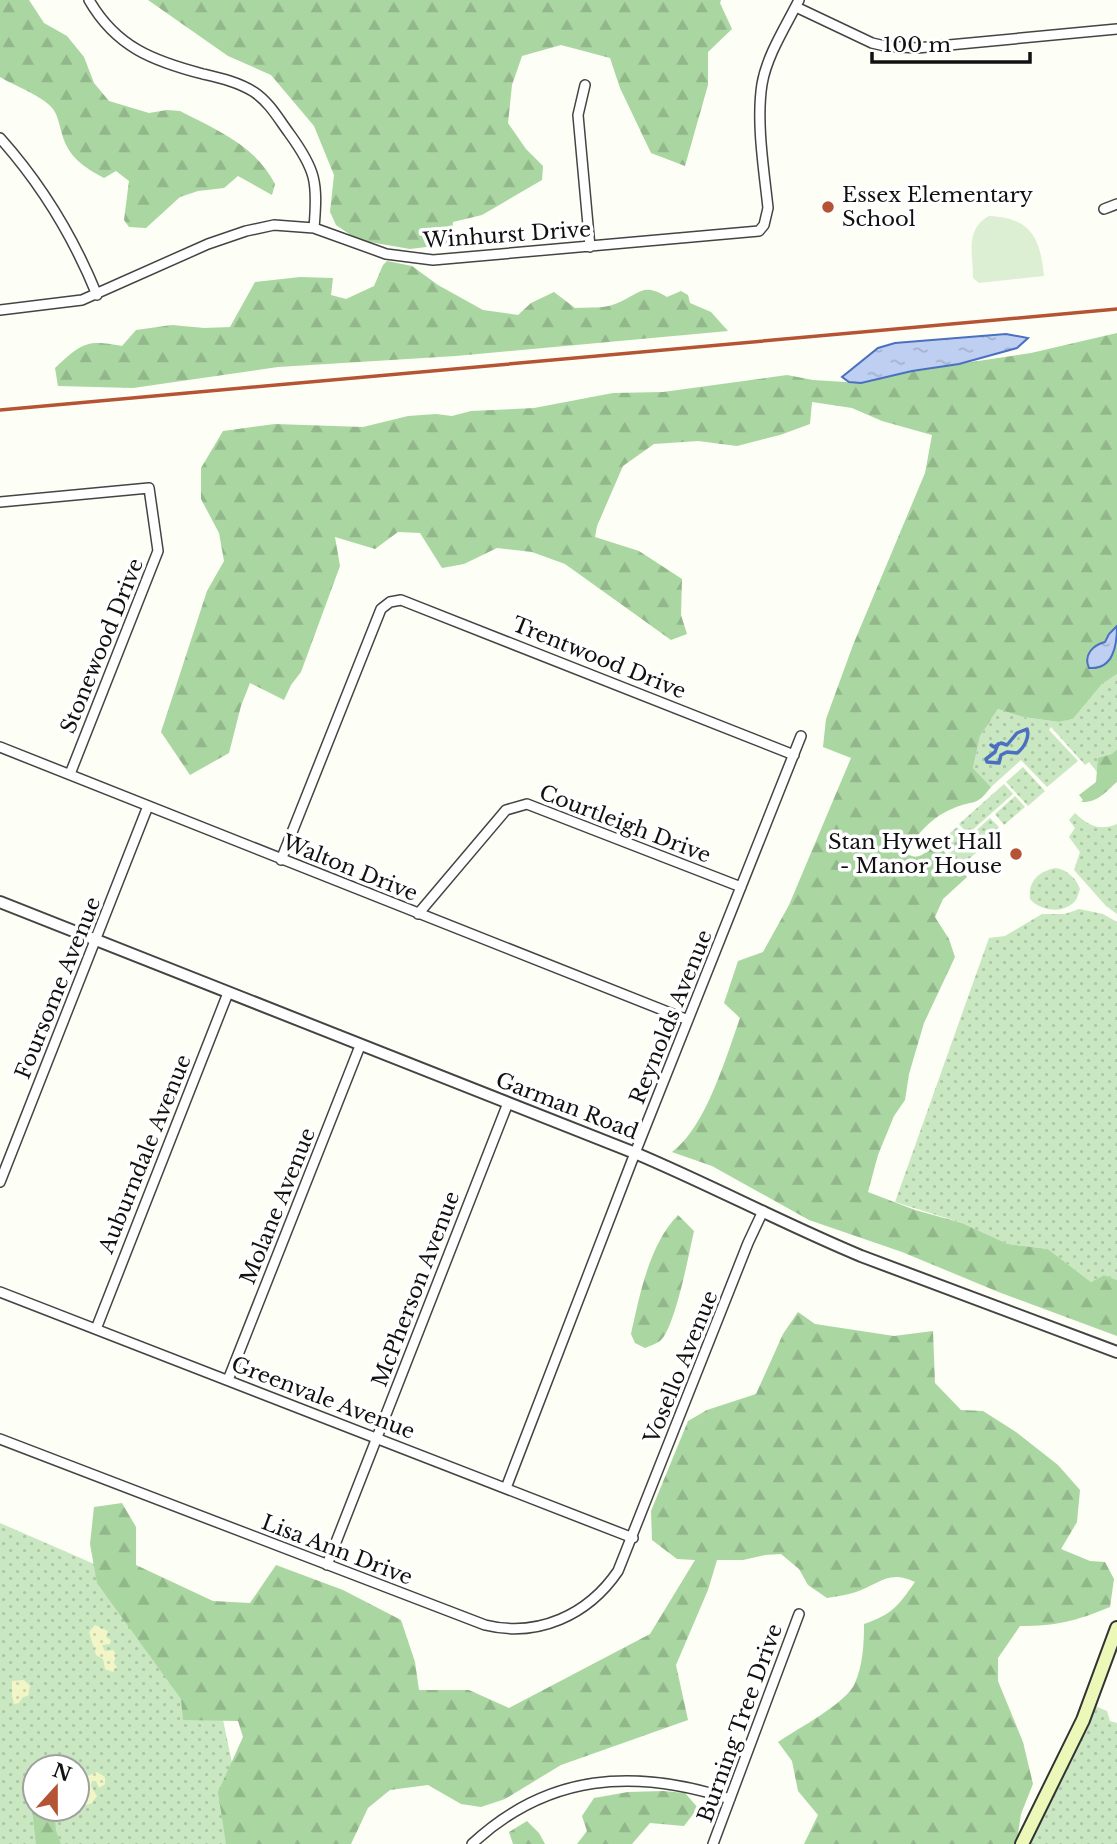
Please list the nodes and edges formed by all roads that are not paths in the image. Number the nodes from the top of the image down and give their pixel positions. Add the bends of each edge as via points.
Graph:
1 (89, 0) edge
2 (798, 4) edge
3 (1117, 29) edge
4 (585, 85) dead end
5 (0, 138) edge
6 (1117, 204) edge
7 (1104, 209) dead end
8 (314, 228) junction
9 (590, 247) junction
10 (97, 295) junction
11 (0, 310) edge
12 (0, 502) edge
13 (801, 736) dead end
14 (0, 747) edge
15 (794, 755) junction
16 (70, 774) junction
17 (148, 806) junction
18 (281, 860) junction
19 (741, 887) junction
20 (0, 902) edge
21 (418, 914) junction
22 (96, 939) junction
23 (228, 993) junction
24 (688, 1020) junction
25 (360, 1046) junction
26 (508, 1103) junction
27 (635, 1153) junction
28 (0, 1182) edge
29 (763, 1211) junction
30 (0, 1292) edge
31 (96, 1329) junction
32 (1117, 1352) edge
33 (228, 1380) junction
34 (376, 1438) junction
35 (0, 1439) edge
36 (506, 1488) junction
37 (633, 1538) junction
38 (327, 1565) junction
39 (799, 1614) dead end
40 (1117, 1628) edge
41 (730, 1799) junction
42 (472, 1844) edge
43 (713, 1844) edge
44 (1022, 1844) edge

1 - 8 street via 105,23 134,49 167,65 241,85 263,100 310,164 316,192
2 - 3 street via 885,46 918,48
2 - 9 street, Winhurst Drive via 762,82 768,208 759,231
4 - 9 street via 578,115
5 - 10 street via 29,170 69,233
6 - 7 street
8 - 9 street, Winhurst Drive via 386,254 420,260
8 - 10 street, Winhurst Drive via 274,225 227,237
10 - 11 street, Winhurst Drive
12 - 16 street, Stonewood Drive via 149,488 158,551
13 - 15 street, Reynolds Avenue
14 - 16 street, Walton Drive
15 - 18 street, Trentwood Drive via 412,603 390,602 381,609
15 - 19 street, Reynolds Avenue
16 - 17 street, Walton Drive
17 - 18 street, Walton Drive
17 - 22 street, Foursome Avenue
18 - 21 street, Walton Drive
19 - 21 street, Courtleigh Drive via 527,804 506,810
19 - 24 street, Reynolds Avenue
20 - 22 street, Garman Road
21 - 24 street, Walton Drive
22 - 23 street, Garman Road
22 - 28 street, Foursome Avenue
23 - 25 street, Garman Road
23 - 31 street, Auburndale Avenue
24 - 27 street, Reynolds Avenue
25 - 26 street, Garman Road
25 - 33 street, Molane Avenue
26 - 27 street, Garman Road
26 - 34 street, McPherson Avenue
27 - 29 street, Garman Road
27 - 36 street, Reynolds Avenue
29 - 32 street, Garman Road via 861,1256
29 - 37 street, Vosello Avenue
30 - 31 street, Greenvale Avenue
31 - 33 street, Greenvale Avenue
33 - 34 street, Greenvale Avenue
34 - 36 street, Greenvale Avenue
34 - 38 street, McPherson Avenue
35 - 38 street, Lisa Ann Drive
36 - 37 street, Greenvale Avenue
37 - 38 street, Lisa Ann Drive via 618,1571 589,1603 562,1619 528,1629 485,1625
39 - 41 street, Burning Tree Drive
40 - 44 main road via 1083,1720
41 - 42 street via 652,1781 583,1785 513,1812
41 - 43 street, Burning Tree Drive

